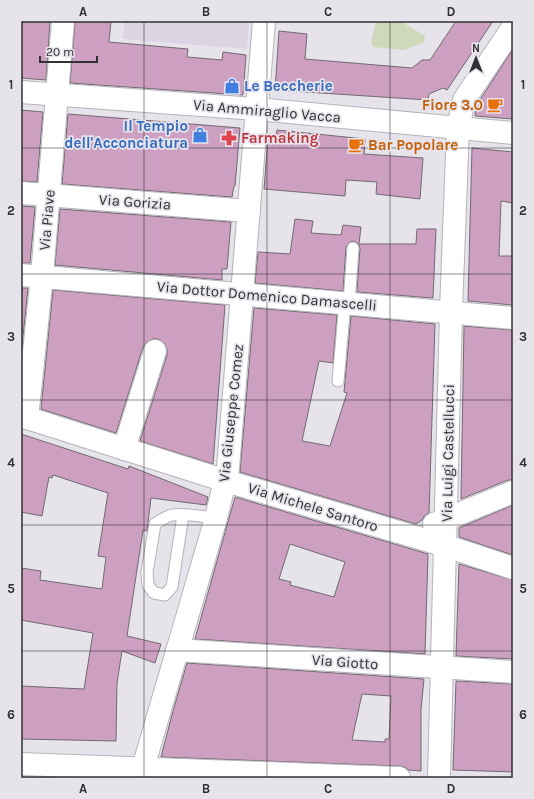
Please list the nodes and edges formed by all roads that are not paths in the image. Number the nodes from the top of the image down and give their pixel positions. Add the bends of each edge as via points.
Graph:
1 (63, 21) edge
2 (264, 21) edge
3 (513, 27) edge
4 (21, 92) edge
5 (57, 95) junction
6 (257, 109) junction
7 (458, 128) junction
8 (513, 133) edge
9 (21, 193) edge
10 (49, 196) junction
11 (249, 211) junction
12 (353, 248) dead end
13 (32, 275) edge
14 (242, 293) junction
15 (347, 302) junction
16 (451, 312) junction
17 (513, 318) edge
18 (155, 351) dead end
19 (338, 381) dead end
20 (24, 417) edge
21 (124, 449) junction
22 (226, 481) junction
23 (513, 492) edge
24 (183, 515) junction
25 (216, 518) junction
26 (446, 519) junction
27 (408, 535) junction
28 (446, 546) junction
29 (513, 568) edge
30 (177, 650) junction
31 (442, 668) junction
32 (513, 672) edge
33 (21, 764) edge
34 (142, 773) edge
35 (399, 778) edge
36 (439, 778) edge

1 - 5 street, Via Piave
2 - 6 street, Via Giuseppe Comez
3 - 7 street, Via Luigi Castellucci via 466,96
4 - 5 street, Via Ammiraglio Vacca
5 - 6 street, Via Ammiraglio Vacca
5 - 10 street, Via Piave
6 - 7 street, Via Ammiraglio Vacca
6 - 11 street, Via Giuseppe Comez
7 - 8 street, Via Ammiraglio Vacca
7 - 16 street, Via Luigi Castellucci
9 - 10 street, Via Gorizia
10 - 11 street, Via Gorizia
10 - 13 street, Via Piave
11 - 14 street, Via Giuseppe Comez
12 - 15 lane
13 - 14 street, Via Dottor Domenico Damascelli
13 - 20 street, Via Piave
14 - 15 street, Via Dottor Domenico Damascelli
14 - 22 street, Via Giuseppe Comez
15 - 16 street, Via Dottor Domenico Damascelli
15 - 19 lane
16 - 17 street, Via Dottor Domenico Damascelli
16 - 26 street, Via Luigi Castellucci
18 - 21 street
20 - 21 street, Via Michele Santoro
21 - 22 street, Via Michele Santoro
22 - 25 street, Via Giuseppe Comez
22 - 27 street, Via Michele Santoro
23 - 26 street
24 - 24 lane via 170,515 155,524 147,572 148,585 154,593 165,595 172,586
24 - 25 lane
25 - 30 street, Via Giuseppe Comez
26 - 27 street
26 - 28 street, Via Luigi Castellucci
27 - 28 street, Via Michele Santoro
28 - 29 street, Via Michele Santoro
28 - 31 street, Via Luigi Castellucci
30 - 31 street, Via Giotto
30 - 34 street, Via Giuseppe Comez
31 - 32 street, Via Giotto
31 - 36 street, Via Luigi Castellucci
33 - 34 street
34 - 35 street

